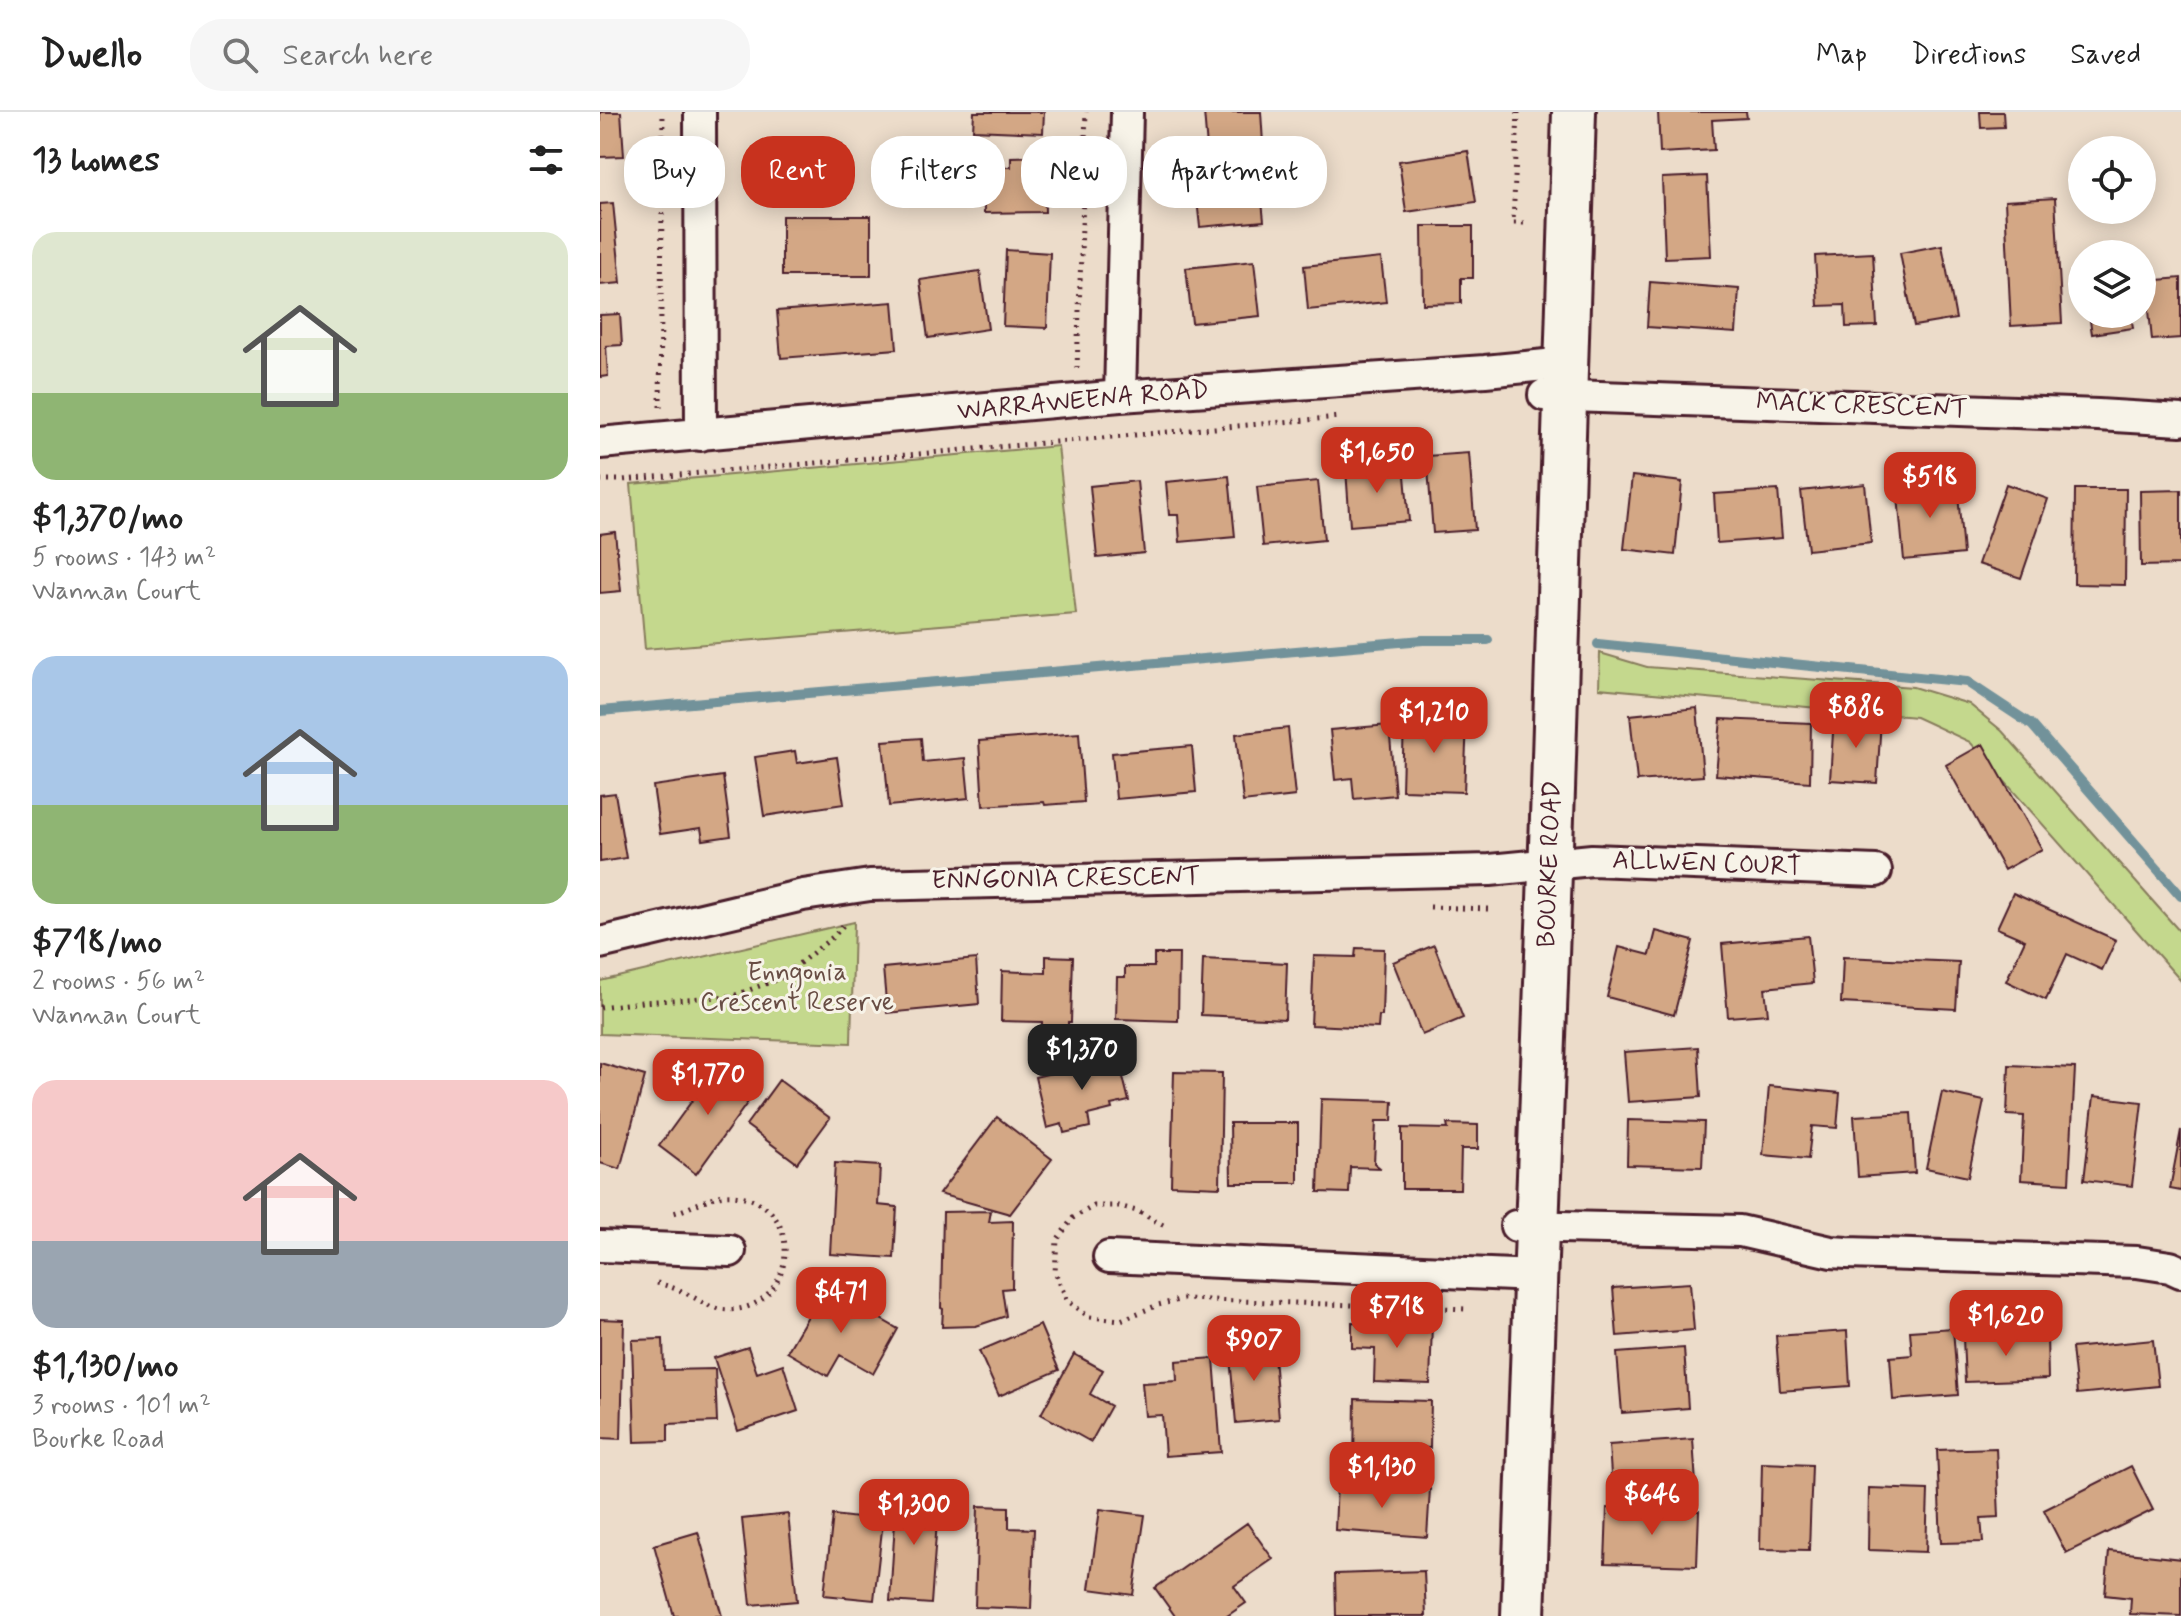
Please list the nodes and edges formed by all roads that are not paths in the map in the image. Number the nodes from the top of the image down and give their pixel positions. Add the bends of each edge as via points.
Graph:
1 (700, 112) edge
2 (1127, 112) edge
3 (1553, 112) edge
4 (1574, 112) edge
5 (1555, 380) junction
6 (1120, 396) junction
7 (2181, 420) edge
8 (701, 435) junction
9 (600, 443) edge
10 (1538, 866) junction
11 (1876, 871) dead end
12 (600, 943) edge
13 (1526, 1226) junction
14 (600, 1246) edge
15 (730, 1251) dead end
16 (1109, 1257) dead end
17 (2181, 1272) edge
18 (1524, 1276) junction
19 (1503, 1616) edge
20 (1523, 1616) edge

1 - 8 street
2 - 6 street
3 - 5 main road, BOURKE ROAD
4 - 5 main road, BOURKE ROAD
5 - 6 street, WARRAWEENA ROAD
5 - 7 street, MACK CRESCENT
5 - 10 main road, BOURKE ROAD
6 - 8 street, WARRAWEENA ROAD
8 - 9 street, WARRAWEENA ROAD
10 - 11 street, ALLWEN COURT via 1592,860
10 - 12 street, ENNGONIA CRESCENT via 870,885 803,895
10 - 13 main road, BOURKE ROAD
13 - 17 street via 1740,1231 1831,1252 2137,1262
13 - 18 main road, BOURKE ROAD
14 - 15 street
16 - 18 street
18 - 19 main road, BOURKE ROAD
18 - 20 main road, BOURKE ROAD

